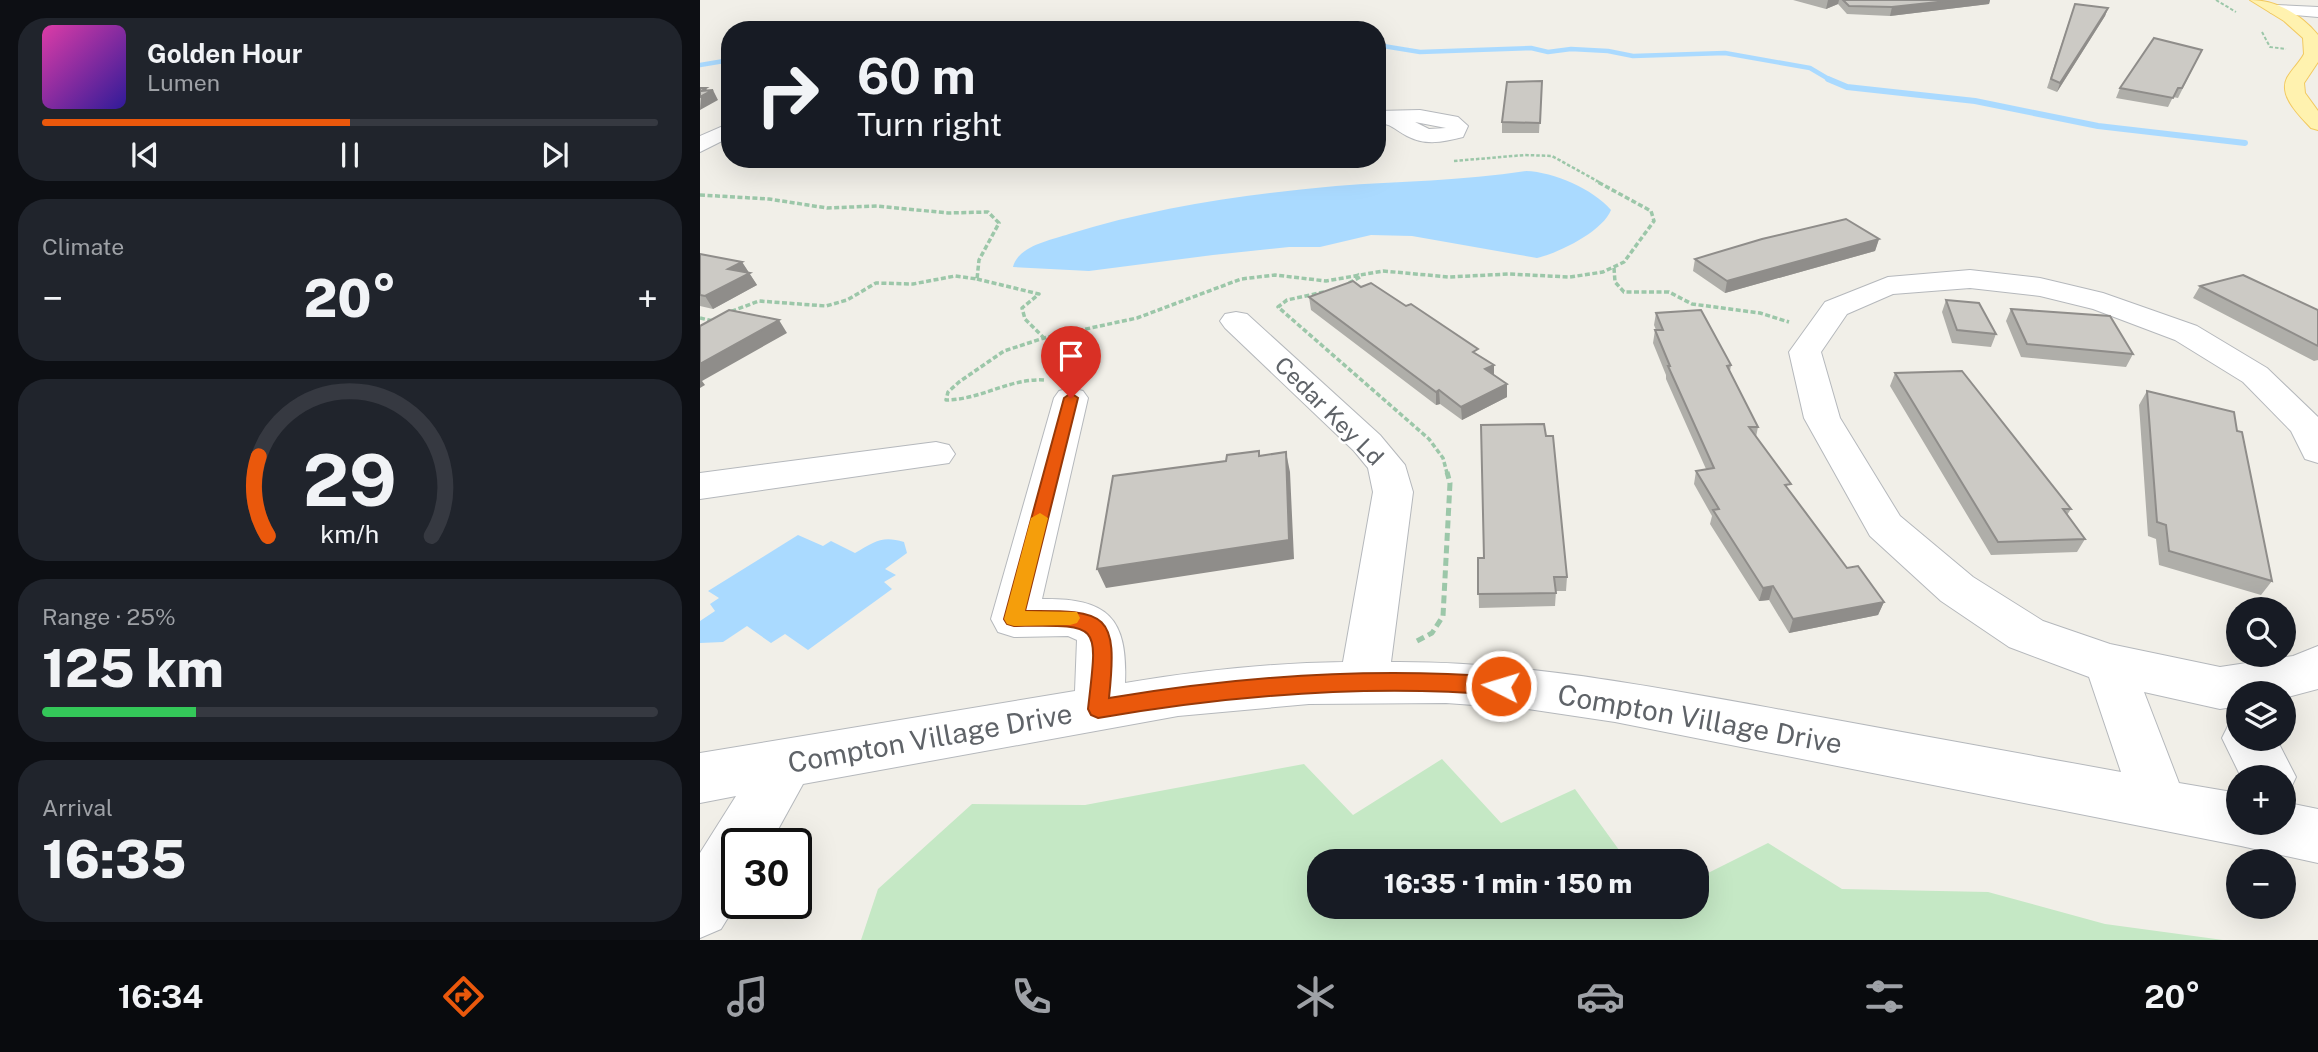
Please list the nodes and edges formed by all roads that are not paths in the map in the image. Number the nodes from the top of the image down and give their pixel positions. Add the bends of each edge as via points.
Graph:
1 (2257, 0) edge
2 (2276, 10) junction
3 (2318, 12) edge
4 (2318, 124) edge
5 (700, 129) edge
6 (721, 129) edge
7 (721, 134) edge
8 (700, 145) edge
9 (1236, 321) dead end
10 (1071, 398) road end
11 (2318, 451) edge
12 (936, 454) dead end
13 (700, 486) edge
14 (1367, 660) junction
15 (2109, 664) junction
16 (2318, 666) edge
17 (2287, 681) edge
18 (2226, 704) edge
19 (1098, 709) junction
20 (786, 764) junction
21 (700, 778) edge
22 (2160, 805) junction
23 (2226, 819) edge
24 (748, 828) edge
25 (721, 873) edge
26 (700, 908) edge

1 - 2 main road
2 - 3 street
2 - 4 main road via 2313,40 2315,47 2294,91 2302,108
5 - 6 street
7 - 8 street
9 - 14 street, Cedar Key Ld via 1386,465 1392,492
10 - 19 street via 1014,619 1074,618 1094,625 1102,637 1104,656
11 - 15 street via 2307,427 2255,374 2186,333 2103,302 2040,287 1970,279 1888,286 1836,309 1805,352 1822,418 1885,526 1957,589 2026,634
12 - 13 street
14 - 19 street, Compton Village Drive
14 - 22 street, Compton Village Drive via 1447,682 1602,699
15 - 18 street
15 - 22 street
16 - 17 street
19 - 20 street, Compton Village Drive
20 - 21 street, Compton Village Drive
20 - 24 street
22 - 23 street, Compton Village Drive
25 - 26 street

